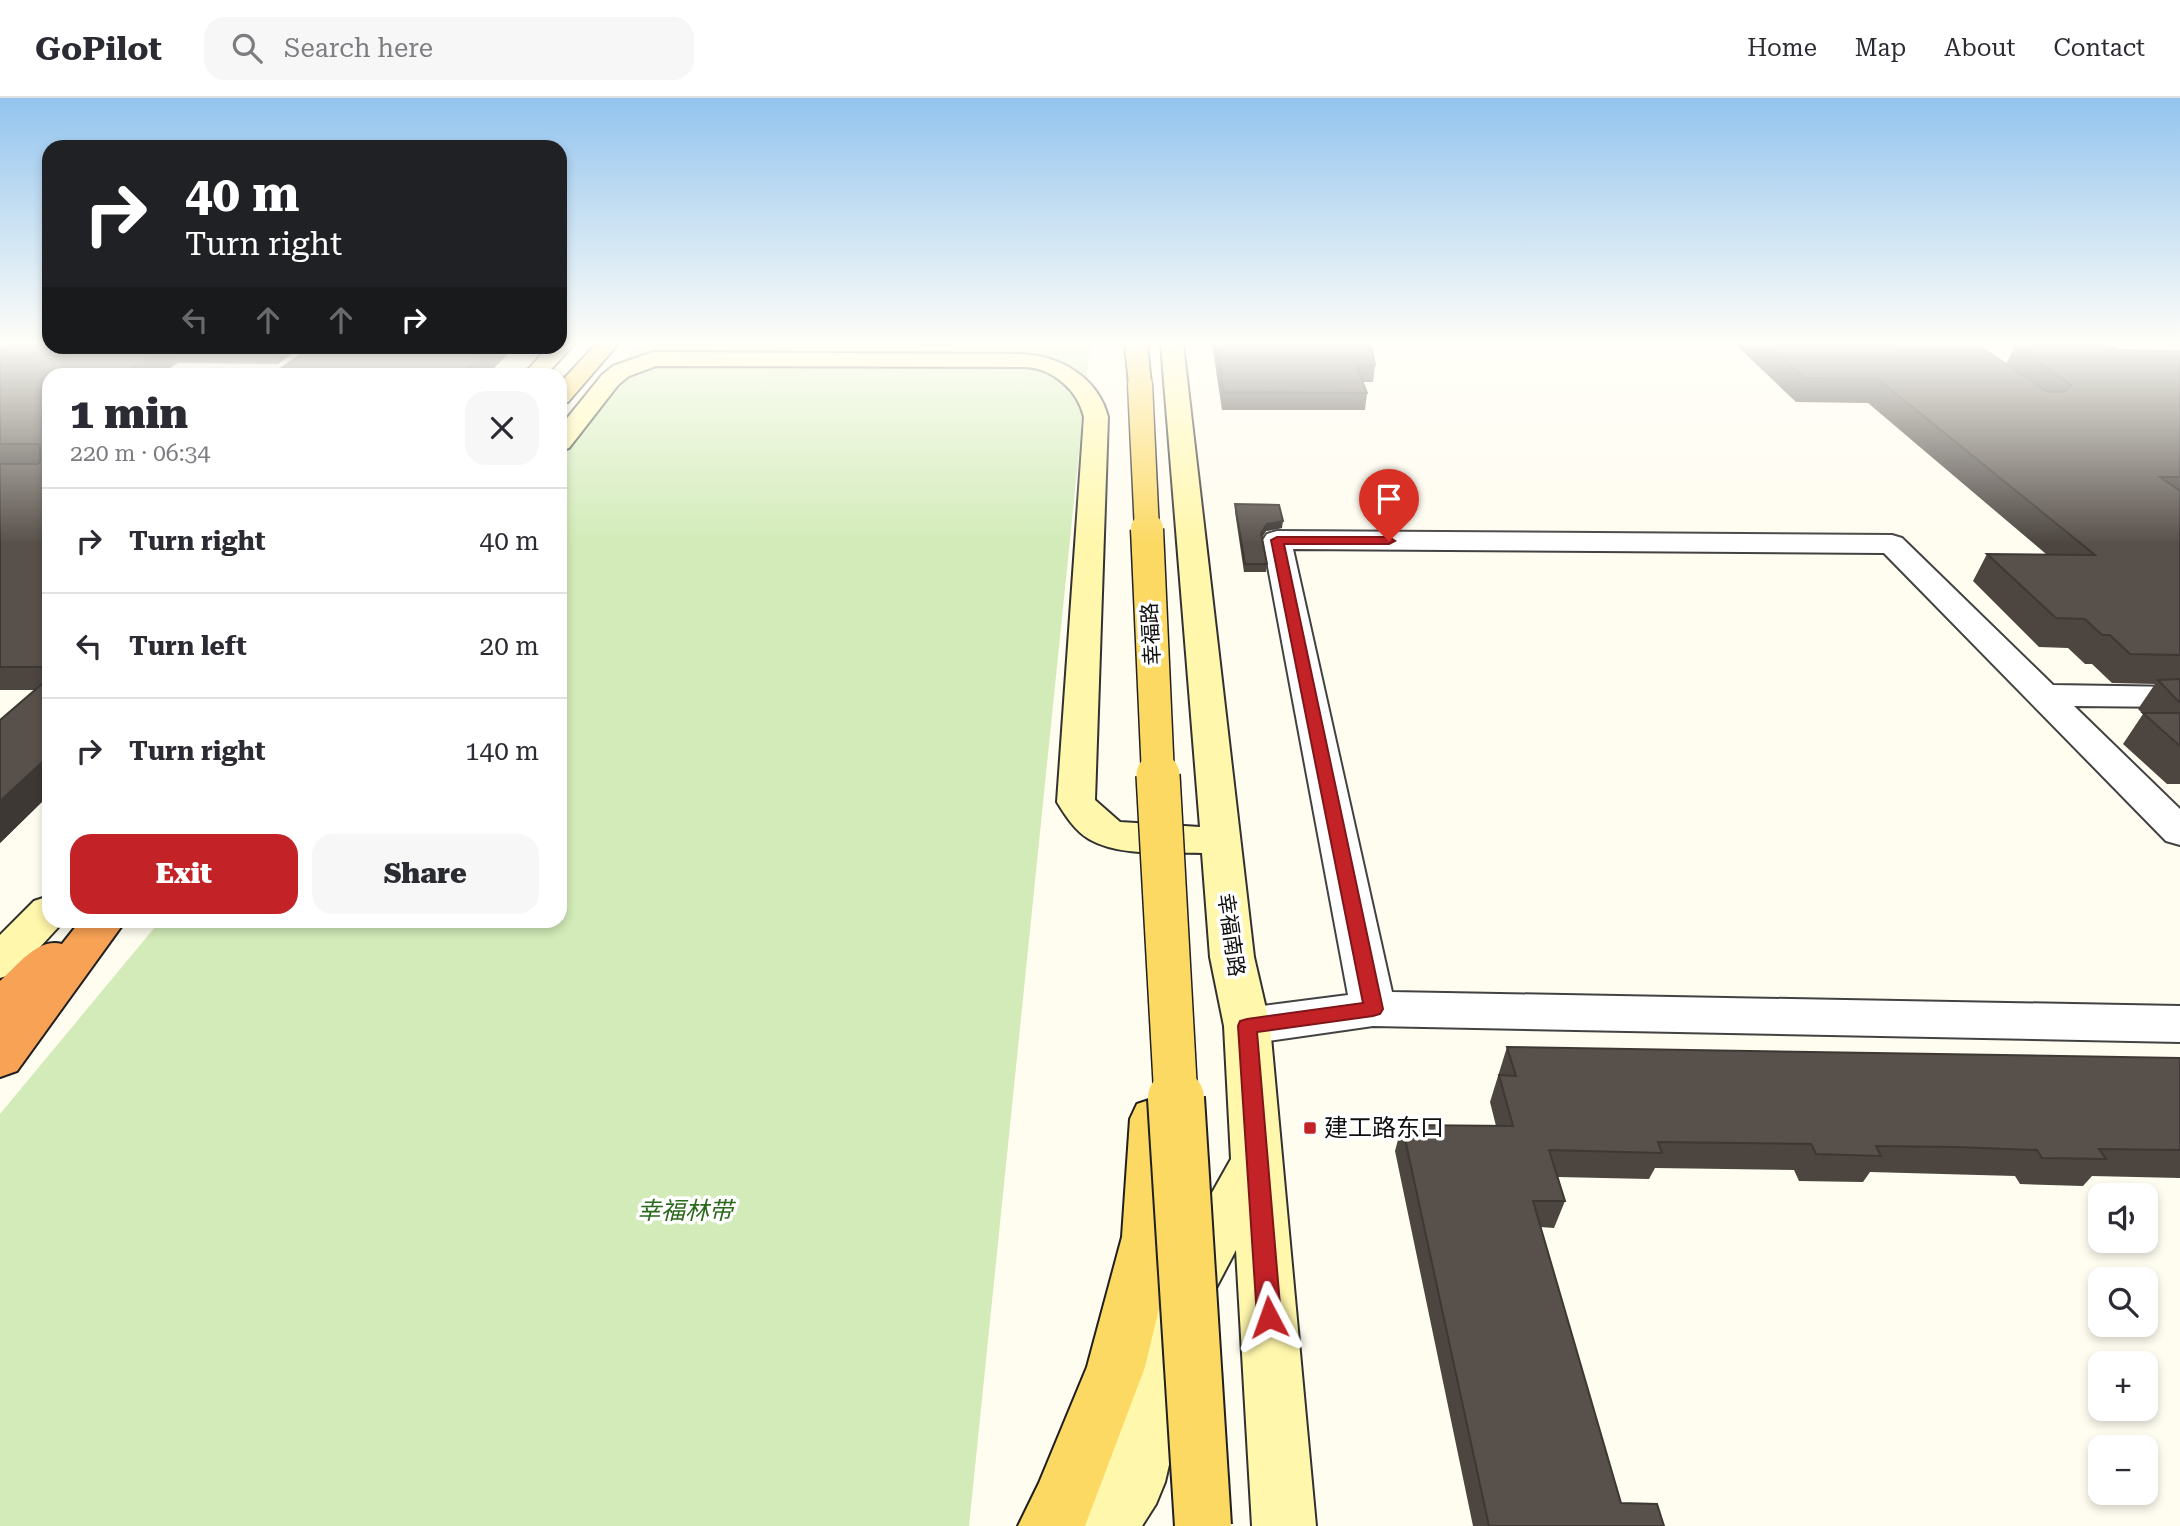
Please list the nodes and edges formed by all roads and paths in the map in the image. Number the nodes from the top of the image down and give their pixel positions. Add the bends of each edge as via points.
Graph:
1 (586, 411) edge
2 (1095, 411) edge
3 (1141, 411) edge
4 (1178, 411) edge
5 (567, 434) edge
6 (2045, 695) junction
7 (2180, 697) edge
8 (2180, 832) edge
9 (1220, 840) junction
10 (42, 918) edge
11 (1165, 925) junction
12 (85, 928) edge
13 (99, 928) edge
14 (0, 962) edge
15 (0, 1008) edge
16 (1373, 1009) junction
17 (2180, 1024) edge
18 (1247, 1026) junction
19 (0, 1058) edge
20 (1257, 1161) junction
21 (1050, 1526) edge
22 (1104, 1526) edge
23 (1203, 1526) edge
24 (1284, 1526) edge

1 - 5 main road
2 - 9 main road via 1076,802 1106,832
3 - 11 main road, 幸福路, bridge
4 - 9 main road, 幸福南路
6 - 7 street
6 - 8 street
6 - 16 street via 1892,544 1277,540
9 - 18 main road, 幸福南路 via 1232,957
10 - 14 main road
11 - 21 main road, bridge via 1149,1237 1116,1367
11 - 23 main road, bridge
12 - 15 highway
13 - 19 highway
16 - 17 street
16 - 18 street
18 - 20 main road, 幸福南路
20 - 22 main road via 1178,1304 1134,1482
20 - 24 main road, 幸福南路

